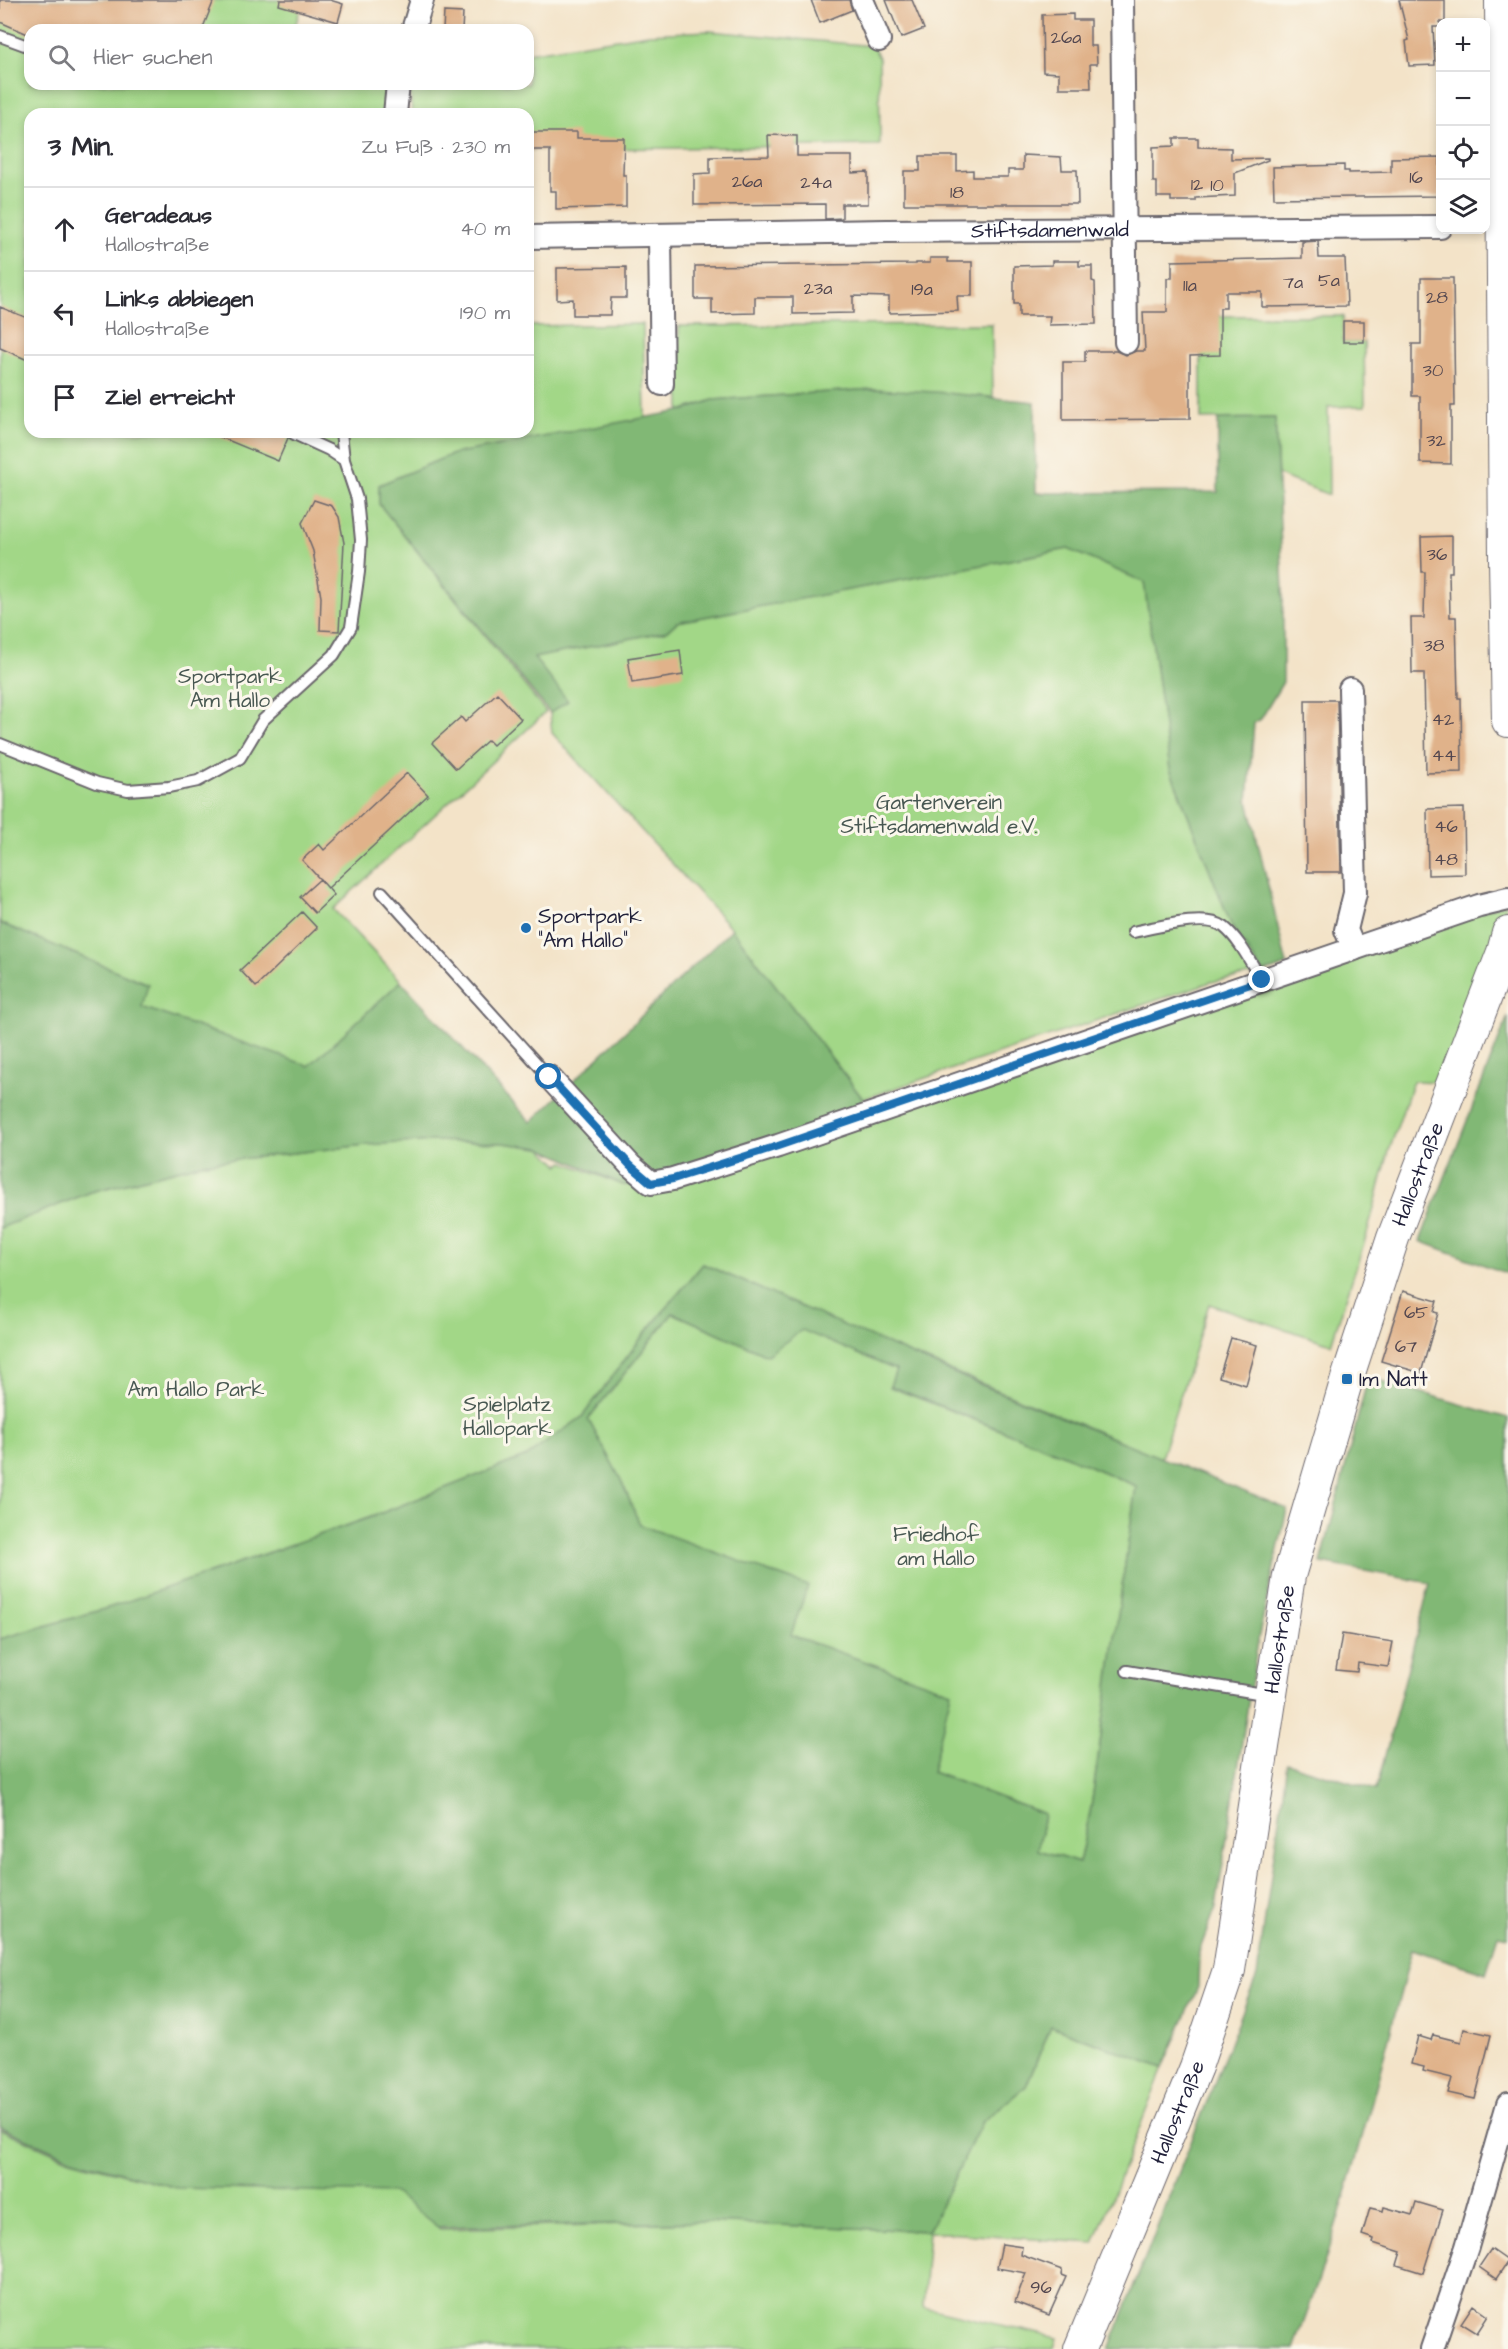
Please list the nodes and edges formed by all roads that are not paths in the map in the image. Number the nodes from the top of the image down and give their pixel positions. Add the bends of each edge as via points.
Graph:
1 (422, 0) edge
2 (862, 0) edge
3 (1122, 0) edge
4 (1501, 0) edge
5 (415, 24) edge
6 (0, 36) edge
7 (879, 40) dead end
8 (24, 45) edge
9 (397, 90) edge
10 (395, 108) edge
11 (1495, 226) edge
12 (1436, 227) edge
13 (1126, 231) junction
14 (534, 237) edge
15 (660, 237) junction
16 (1126, 342) dead end
17 (662, 384) dead end
18 (303, 438) edge
19 (341, 438) edge
20 (344, 460) junction
21 (1506, 560) edge
22 (1350, 689) dead end
23 (1508, 721) edge
24 (0, 744) edge
25 (382, 892) dead end
26 (1508, 899) edge
27 (1133, 932) dead end
28 (1508, 933) edge
29 (1354, 949) junction
30 (1262, 980) junction
31 (549, 1077) joint
32 (1127, 1671) dead end
33 (1272, 1696) junction
34 (1508, 2104) edge
35 (1080, 2349) edge
36 (1432, 2349) edge

1 - 5 street
2 - 7 street
3 - 13 street
4 - 11 main road
6 - 8 lane
9 - 10 street
11 - 21 main road
12 - 13 street, Stiftsdamenwald
13 - 15 street, Stiftsdamenwald via 887,231
13 - 16 street
14 - 15 street, Stiftsdamenwald
15 - 17 street
18 - 20 lane
19 - 20 lane
20 - 24 lane via 357,500 361,540 351,627 334,655 262,720 240,758 198,781 128,790 97,783
21 - 23 main road
22 - 29 street via 1355,893 1346,930
25 - 31 lane
26 - 29 street
27 - 30 lane via 1206,920 1222,925
28 - 33 main road, Hallostraße via 1393,1238 1347,1379 1289,1576
29 - 30 street
30 - 31 street via 778,1146 651,1183
32 - 33 lane
33 - 35 main road, Hallostraße via 1229,1970 1196,2067
34 - 36 street via 1467,2247

